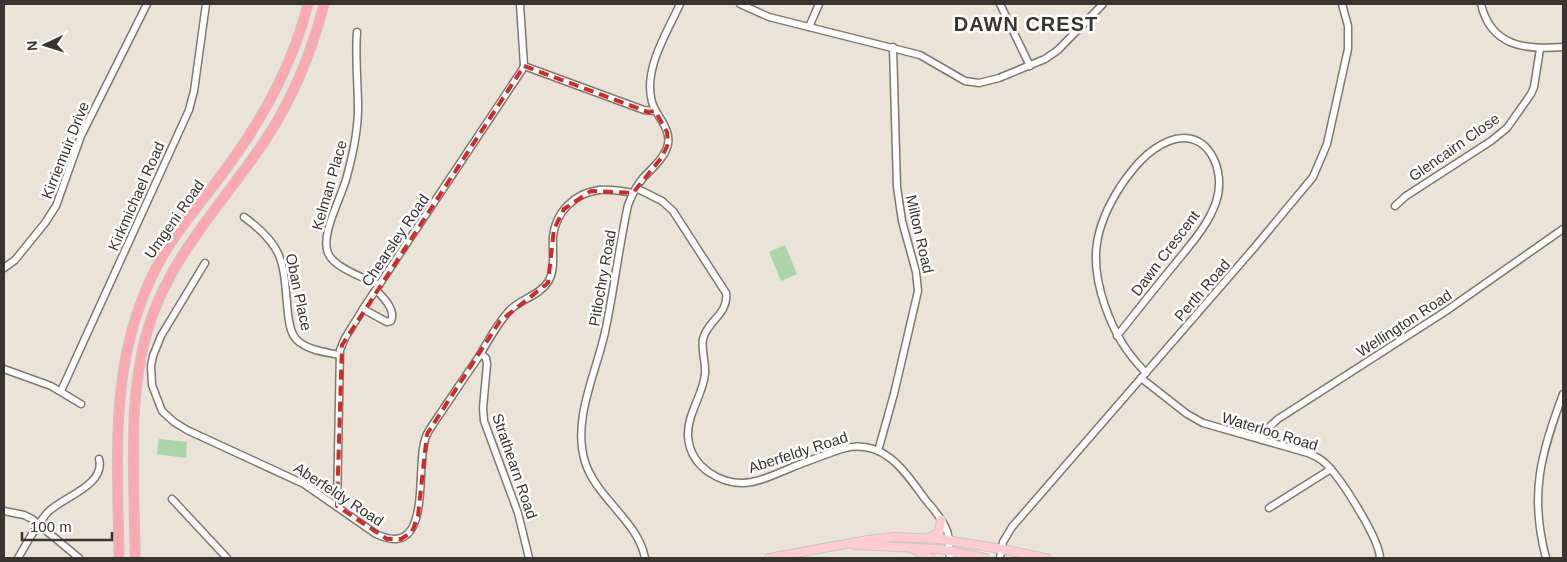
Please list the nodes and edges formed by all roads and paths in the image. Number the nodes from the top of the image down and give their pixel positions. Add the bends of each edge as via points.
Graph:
1 (147, 4) edge
2 (206, 4) edge
3 (308, 4) edge
4 (324, 4) edge
5 (520, 4) edge
6 (680, 4) edge
7 (740, 4) edge
8 (819, 4) edge
9 (1000, 4) edge
10 (1103, 4) edge
11 (1342, 4) edge
12 (1481, 4) edge
13 (809, 27) junction
14 (357, 32) dead end
15 (893, 47) junction
16 (1563, 47) edge
17 (1540, 49) junction
18 (524, 66) junction
19 (1030, 66) junction
20 (655, 110) junction
21 (634, 191) junction
22 (1395, 206) dead end
23 (244, 217) dead end
24 (1563, 229) edge
25 (205, 263) dead end
26 (4, 268) edge
27 (378, 288) junction
28 (363, 310) junction
29 (1117, 336) junction
30 (339, 354) junction
31 (481, 354) junction
32 (4, 368) edge
33 (1144, 375) junction
34 (61, 391) junction
35 (1563, 394) edge
36 (82, 404) dead end
37 (1262, 440) junction
38 (878, 451) junction
39 (118, 456) junction
40 (99, 459) dead end
41 (1331, 469) junction
42 (172, 499) dead end
43 (337, 506) junction
44 (135, 508) junction
45 (1269, 508) dead end
46 (4, 511) edge
47 (941, 520) junction
48 (40, 524) junction
49 (926, 538) junction
50 (949, 540) junction
51 (850, 544) junction
52 (905, 546) junction
53 (1002, 549) junction
54 (950, 554) edge
55 (800, 555) edge
56 (18, 558) edge
57 (79, 558) edge
58 (114, 558) edge
59 (119, 558) edge
60 (135, 558) edge
61 (140, 558) edge
62 (227, 558) edge
63 (529, 558) edge
64 (645, 558) edge
65 (769, 558) edge
66 (931, 558) edge
67 (983, 558) edge
68 (1000, 558) edge
69 (1046, 558) edge
70 (1380, 558) edge
71 (1546, 558) edge

1 - 26 street, Kirriemuir Drive via 81,136 56,206 16,260
2 - 34 street, Kirkmichael Road via 189,110
3 - 39 highway, Umgeni Road via 291,57 263,114 168,248 139,306 120,386
4 - 44 highway, Umgeni Road via 303,67 280,115 172,271 153,313 142,348 136,387
5 - 18 street
6 - 20 street, Pitlochry Road via 652,68 650,90
7 - 13 street via 762,15
8 - 13 street
9 - 19 street
10 - 19 street via 1058,50
11 - 33 street, Perth Road via 1348,26 1348,49 1319,166 1306,187
12 - 17 street via 1487,20 1503,38 1517,45
13 - 15 street
14 - 27 street, Kelman Place via 357,130 326,247 330,258 337,264
15 - 19 street via 927,59 970,83 989,81
15 - 38 street, Milton Road via 897,187 918,292
16 - 17 street
17 - 22 street, Glencairn Close via 1531,94 1507,128
18 - 20 street via 644,110
18 - 27 street, Chearsley Road
20 - 21 street, Pitlochry Road via 667,132 668,144 662,157
21 - 31 street, Aberfeldy Road via 598,190 568,204 554,229 552,269 548,282 511,308
21 - 38 street, Aberfeldy Road via 662,200 673,211 726,293 726,303 703,339 705,375 689,425 690,444 702,467 724,479 749,482 845,448 864,446
21 - 64 street, Pitlochry Road via 626,212 605,334 581,434 588,470 638,539
23 - 30 street, Oban Place via 267,235 278,252 293,335 301,344
24 - 37 street, Wellington Road via 1446,311 1278,418
25 - 43 street, Aberfeldy Road via 168,324 153,356 152,385 162,411 187,430 304,484
27 - 28 street, Chearsley Road
27 - 28 street via 393,315 391,321
28 - 30 street, Chearsley Road
29 - 29 street, Dawn Crescent via 1096,276 1096,251 1102,223 1113,198 1134,167 1146,156 1170,141 1194,140 1206,147 1214,158 1219,175 1216,203 1190,244
29 - 33 street, Dawn Crescent
30 - 43 street, Chearsley Road
31 - 43 street, Aberfeldy Road via 427,434 421,459 418,516 409,535 397,540 382,537
31 - 63 street, Strathearn Road via 487,364 484,421 518,513
32 - 34 street
33 - 37 street, Waterloo Road via 1187,414 1203,423
33 - 53 street, Perth Road via 1012,527
34 - 36 street
35 - 71 street via 1544,447 1540,473 1538,521
37 - 41 street, Waterloo Road via 1316,456
38 - 47 street, Aberfeldy Road via 900,466
39 - 58 highway
39 - 59 highway, Umgeni Road
40 - 48 street via 100,472 96,478 54,507
41 - 45 street
41 - 70 street, Waterloo Road via 1377,543
42 - 62 street
44 - 60 highway, Umgeni Road
44 - 61 highway
46 - 48 street via 24,515
47 - 49 main road via 939,532
47 - 50 street, Aberfeldy Road
48 - 56 street
48 - 57 street
49 - 50 main road
49 - 51 main road via 884,537
50 - 53 main road
50 - 54 street
51 - 52 main road
51 - 55 main road
52 - 54 main road
52 - 66 main road
53 - 68 street, Perth Road
53 - 69 main road
54 - 67 main road
55 - 65 main road

